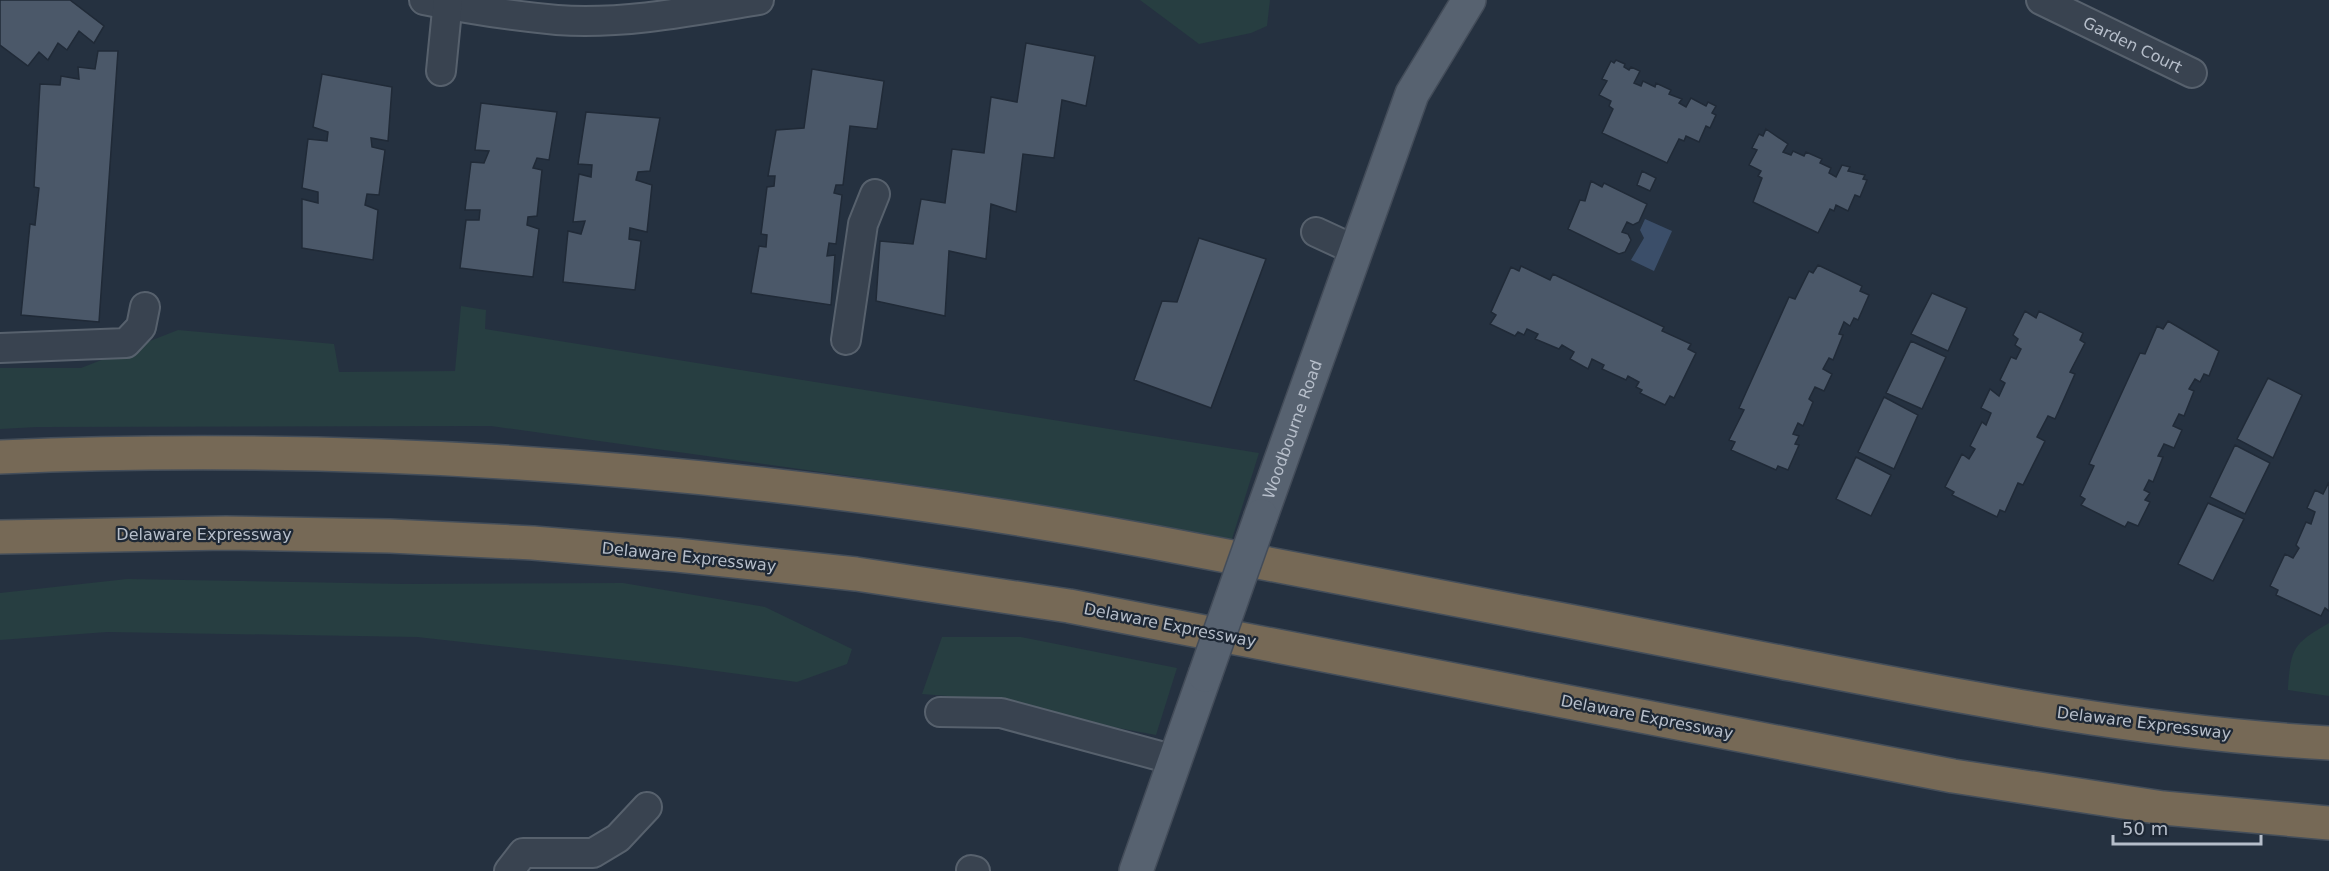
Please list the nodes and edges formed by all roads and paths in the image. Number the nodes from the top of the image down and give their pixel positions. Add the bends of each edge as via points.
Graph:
1 (759, 0) edge
2 (1470, 0) edge
3 (2041, 0) edge
4 (440, 2) edge
5 (441, 71) dead end
6 (2192, 73) dead end
7 (875, 194) dead end
8 (1316, 232) dead end
9 (1355, 250) junction
10 (145, 307) dead end
11 (846, 340) dead end
12 (0, 348) edge
13 (0, 457) edge
14 (226, 533) junction
15 (0, 537) edge
16 (0, 559) edge
17 (940, 712) dead end
18 (2329, 742) edge
19 (1175, 760) junction
20 (647, 807) dead end
21 (2329, 824) edge
22 (509, 871) edge
23 (1136, 871) edge

1 - 4 street via 662,15 590,20 558,20
2 - 9 main road, Woodbourne Road via 1412,94
3 - 6 street, Garden Court
4 - 5 street
7 - 11 street via 863,224
8 - 9 street
9 - 19 main road, Woodbourne Road, bridge
10 - 12 street via 141,327 126,343
13 - 18 highway, Delaware Expressway via 204,453 355,456 676,476 819,491 1148,541 1964,697 2222,734
14 - 15 highway, Delaware Expressway
14 - 16 highway
14 - 21 highway, Delaware Expressway via 533,543 689,556 941,585 1069,606 1965,778 2163,808
17 - 19 street via 1001,713
19 - 23 main road, Woodbourne Road
20 - 22 street via 618,838 593,853 524,853

